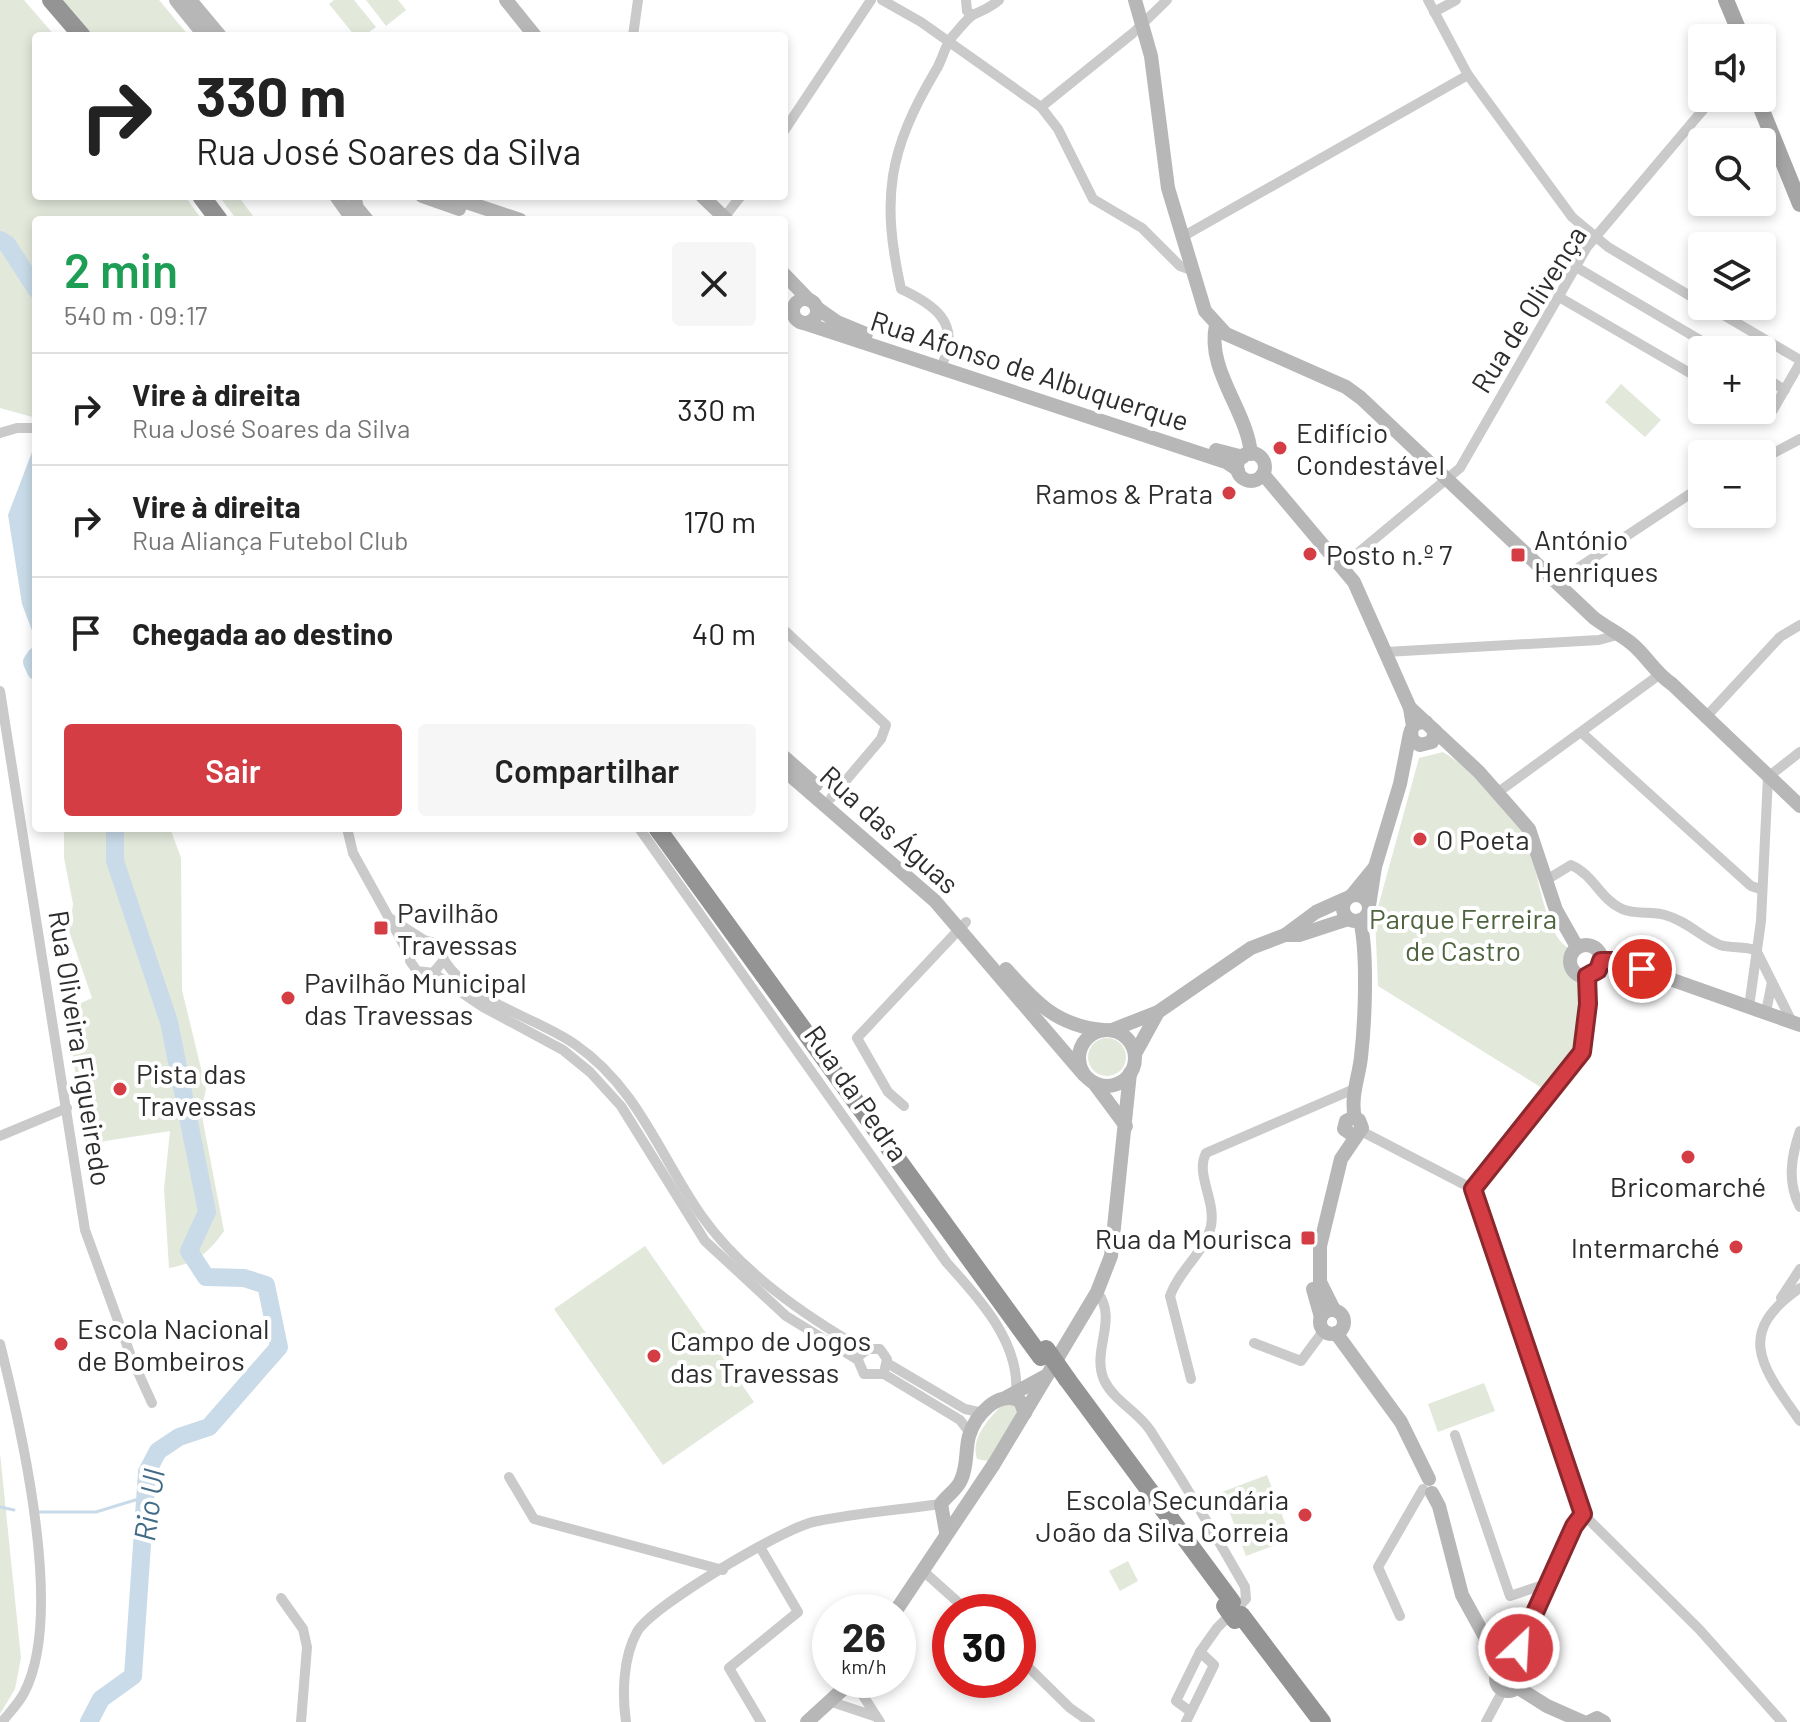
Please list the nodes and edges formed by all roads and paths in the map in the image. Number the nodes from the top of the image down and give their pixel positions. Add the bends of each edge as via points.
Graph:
1 (42, 0) edge
2 (51, 0) edge
3 (176, 0) edge
4 (190, 0) edge
5 (496, 0) edge
6 (506, 0) edge
7 (638, 0) edge
8 (871, 0) edge
9 (882, 0) edge
10 (966, 0) edge
11 (999, 0) edge
12 (1135, 0) edge
13 (1167, 0) edge
14 (1428, 0) edge
15 (1456, 0) edge
16 (1717, 0) edge
17 (1726, 0) edge
18 (1434, 12) junction
19 (972, 15) junction
20 (1143, 22) junction
21 (1726, 24) edge
22 (1736, 24) edge
23 (70, 32) edge
24 (79, 32) edge
25 (202, 32) edge
26 (217, 32) edge
27 (522, 32) edge
28 (532, 32) edge
29 (634, 32) edge
30 (948, 40) junction
31 (1468, 75) junction
32 (1041, 107) junction
33 (1701, 112) edge
34 (1763, 112) edge
35 (1773, 112) edge
36 (788, 125) edge
37 (1800, 179) edge
38 (434, 200) edge
39 (460, 200) edge
40 (696, 200) edge
41 (705, 200) edge
42 (738, 200) edge
43 (1800, 204) edge
44 (480, 216) edge
45 (508, 216) edge
46 (718, 216) edge
47 (719, 216) edge
48 (724, 216) edge
49 (1182, 237) junction
50 (1596, 238) junction
51 (1576, 267) junction
52 (1191, 270) junction
53 (788, 285) edge
54 (788, 288) edge
55 (1688, 294) edge
56 (1559, 297) junction
57 (798, 311) edge
58 (1731, 320) edge
59 (1221, 330) junction
60 (1693, 336) edge
61 (944, 360) junction
62 (1800, 361) edge
63 (1688, 372) edge
64 (1776, 385) edge
65 (1785, 390) junction
66 (1776, 405) edge
67 (32, 428) edge
68 (0, 433) edge
69 (1800, 439) edge
70 (1776, 452) edge
71 (1244, 460) junction
72 (1263, 474) junction
73 (1452, 476) junction
74 (1688, 495) edge
75 (1341, 567) junction
76 (1563, 578) junction
77 (1800, 625) edge
78 (788, 634) edge
79 (1617, 635) junction
80 (1386, 652) junction
81 (1659, 675) junction
82 (0, 691) edge
83 (1705, 718) junction
84 (1582, 733) junction
85 (1426, 735) junction
86 (1800, 752) edge
87 (788, 760) edge
88 (788, 773) edge
89 (1768, 777) junction
90 (1497, 793) junction
91 (831, 798) junction
92 (1800, 806) edge
93 (348, 832) edge
94 (642, 832) edge
95 (660, 832) edge
96 (671, 832) edge
97 (1375, 867) junction
98 (1548, 879) junction
99 (1760, 889) junction
100 (1349, 897) junction
101 (1369, 906) junction
102 (391, 919) junction
103 (1354, 920) junction
104 (963, 926) junction
105 (1285, 935) junction
106 (424, 940) junction
107 (1577, 947) junction
108 (1757, 951) junction
109 (410, 956) junction
110 (444, 960) junction
111 (1601, 961) junction
112 (433, 973) junction
113 (1587, 976) junction
114 (1772, 982) junction
115 (1749, 1007) junction
116 (1158, 1012) junction
117 (1766, 1012) junction
118 (1796, 1023) edge
119 (1108, 1030) junction
120 (1135, 1054) junction
121 (1130, 1073) junction
122 (1089, 1079) junction
123 (1354, 1089) junction
124 (1332, 1100) junction
125 (904, 1106) dead end
126 (67, 1108) junction
127 (1353, 1124) junction
128 (1126, 1126) junction
129 (1800, 1131) edge
130 (0, 1136) edge
131 (1473, 1189) junction
132 (1800, 1207) edge
133 (1800, 1269) edge
134 (1800, 1288) edge
135 (1097, 1292) junction
136 (1776, 1305) junction
137 (1329, 1322) junction
138 (1254, 1343) dead end
139 (0, 1344) edge
140 (1044, 1353) junction
141 (861, 1355) junction
142 (884, 1368) junction
143 (1191, 1379) dead end
144 (1057, 1380) junction
145 (1012, 1394) junction
146 (152, 1403) dead end
147 (983, 1413) junction
148 (1025, 1413) junction
149 (1800, 1421) edge
150 (970, 1433) junction
151 (1455, 1435) dead end
152 (968, 1457) junction
153 (994, 1464) junction
154 (509, 1477) dead end
155 (1428, 1487) junction
156 (941, 1504) junction
157 (1583, 1514) junction
158 (946, 1532) junction
159 (760, 1547) junction
160 (723, 1570) junction
161 (922, 1570) junction
162 (1549, 1583) junction
163 (907, 1594) edge
164 (949, 1594) edge
165 (281, 1598) dead end
166 (1233, 1611) junction
167 (1400, 1616) dead end
168 (1200, 1652) junction
169 (1507, 1668) junction
170 (1036, 1673) edge
171 (1510, 1689) junction
172 (836, 1698) edge
173 (864, 1698) edge
174 (832, 1702) junction
175 (1189, 1717) edge
176 (877, 1719) edge
177 (2, 1722) edge
178 (301, 1722) edge
179 (626, 1722) edge
180 (761, 1722) edge
181 (807, 1722) edge
182 (1090, 1722) edge
183 (1313, 1722) edge
184 (1322, 1722) edge
185 (1486, 1722) edge
186 (1586, 1722) edge
187 (1604, 1722) edge
188 (1782, 1722) edge

1 - 23 highway
2 - 24 highway
3 - 25 street
4 - 26 street
5 - 27 street
6 - 28 street
7 - 29 street
8 - 36 street
9 - 30 street
10 - 19 street
11 - 19 street via 983,14
12 - 20 street
13 - 20 street
14 - 18 street
15 - 18 street
16 - 21 main road
17 - 22 main road
18 - 31 street
19 - 30 street
20 - 32 street
20 - 49 street via 1168,188
30 - 32 street
30 - 61 street via 946,54 909,115 896,152 889,222 901,289 935,311 951,334
31 - 49 street
31 - 50 street via 1572,217
32 - 52 street via 1093,199 1142,228 1180,266
33 - 50 street, Rua de Olivença
34 - 43 main road
35 - 37 main road
38 - 44 street
39 - 45 street
40 - 46 street
41 - 47 street
42 - 48 street
49 - 52 street
50 - 51 street, Rua de Olivença
50 - 55 street
51 - 56 street, Rua de Olivença
51 - 60 street
52 - 59 street via 1205,311
53 - 57 street, Rua Afonso de Albuquerque
54 - 57 street
56 - 63 street
56 - 73 street, Rua de Olivença
57 - 61 street, Rua Afonso de Albuquerque
57 - 71 street, Rua Afonso de Albuquerque via 1226,462
58 - 62 street
59 - 71 street via 1216,350 1250,437
59 - 73 street via 1350,380
61 - 71 street, Rua Afonso de Albuquerque
62 - 65 street
64 - 65 street
65 - 66 street
67 - 68 street
69 - 70 street
71 - 72 street via 1263,460
71 - 72 street via 1249,481
72 - 75 street
73 - 75 street, Rua de Olivença
73 - 76 street
73 - 79 street via 1541,569
74 - 76 street
75 - 80 street via 1362,595
76 - 79 street
77 - 83 street via 1780,637
78 - 91 street, Rua das Águas via 886,725
79 - 80 street
79 - 81 street
80 - 85 street
81 - 83 street
81 - 84 street
82 - 126 street, Rua Oliveira Figueiredo
83 - 89 street
84 - 90 street
84 - 99 street
85 - 90 street via 1479,772
85 - 97 street via 1406,760
86 - 89 street
87 - 91 street, Rua das Águas
88 - 104 street, Rua das Águas
89 - 92 street
89 - 99 street
90 - 98 street via 1529,829
91 - 104 street, Rua das Águas
93 - 102 street via 353,853
94 - 145 street, Rua da Pedra via 947,1263 975,1293 1010,1352 1018,1374
95 - 140 highway
96 - 140 highway
97 - 100 street
97 - 101 street
98 - 107 street via 1556,910
98 - 108 street via 1571,865 1625,911 1681,920 1718,944
99 - 108 street
100 - 101 street via 1362,895
100 - 103 street via 1343,912
100 - 105 street
101 - 103 street via 1367,916
102 - 106 street
102 - 109 street
103 - 105 street
103 - 123 street via 1364,942 1361,1056
104 - 119 street, Rua das Águas via 1038,1006 1074,1025
104 - 122 street, Rua das Águas
104 - 125 street via 857,1038 888,1092
105 - 116 street via 1227,962
106 - 109 street via 414,945
106 - 110 street via 439,944
107 - 111 street via 1595,948
107 - 113 street via 1571,966
108 - 114 street
108 - 115 street
109 - 112 street via 417,971
110 - 112 street
110 - 141 street via 461,980 575,1044 601,1065 633,1100 716,1235 798,1310
111 - 113 street
111 - 115 street via 1619,961
112 - 141 street via 563,1050 590,1072 621,1106 705,1241 786,1316
113 - 131 street via 1582,1052
114 - 117 street
114 - 118 street
115 - 117 street
116 - 119 street
116 - 120 street
117 - 118 street
119 - 120 street via 1127,1038
119 - 122 street via 1094,1032 1080,1047 1078,1056
120 - 121 street
121 - 122 street via 1110,1086
121 - 128 street
122 - 128 street, Rua das Águas
123 - 124 street
123 - 127 street
124 - 127 street
124 - 143 street via 1212,1150 1202,1161 1212,1201 1208,1237 1170,1296
126 - 130 street
126 - 146 street, Rua Oliveira Figueiredo via 85,1230
127 - 131 street
127 - 137 street via 1320,1246 1320,1282
128 - 135 street via 1111,1256
129 - 132 street via 1791,1166
131 - 157 street
133 - 136 street
134 - 136 street
135 - 144 street
135 - 168 street via 1107,1320 1099,1357 1106,1384 1147,1426 1245,1587 1246,1599
136 - 149 street via 1761,1333 1759,1354
137 - 138 street via 1301,1361
137 - 155 street via 1401,1422
139 - 177 street via 20,1429 43,1601 24,1692
140 - 144 highway
141 - 142 street via 880,1349
141 - 142 street via 864,1374
142 - 147 street
142 - 150 street via 960,1420
144 - 145 street
144 - 148 street
144 - 166 highway
145 - 147 street
145 - 148 street
147 - 150 street
148 - 153 street
150 - 152 street
151 - 162 street via 1510,1596
152 - 153 street via 978,1465
152 - 156 street via 958,1486
153 - 158 street
154 - 160 street via 534,1519
155 - 167 street via 1378,1567
155 - 169 street via 1439,1506 1462,1595 1478,1631
156 - 158 street
156 - 159 street via 810,1523
157 - 162 street
157 - 188 street via 1699,1629
158 - 161 street
159 - 160 street
159 - 180 street via 798,1612 729,1668
160 - 179 street via 658,1610 638,1631 624,1684
161 - 163 street
161 - 164 street
162 - 169 street
165 - 178 street via 303,1629 307,1647
166 - 183 highway
166 - 184 highway
168 - 175 street via 1176,1701
168 - 175 street via 1214,1665
169 - 171 street via 1520,1676
169 - 171 street via 1495,1678
170 - 182 street
171 - 185 street
171 - 186 street
172 - 174 street
173 - 176 street
174 - 176 street
174 - 181 street
186 - 187 street

